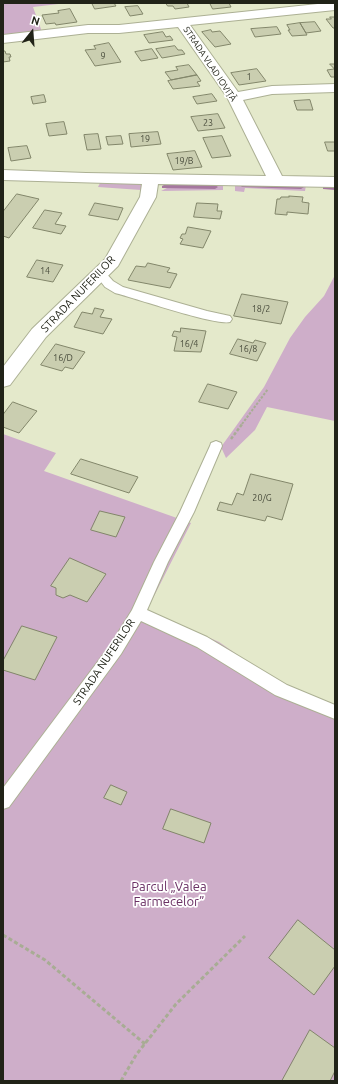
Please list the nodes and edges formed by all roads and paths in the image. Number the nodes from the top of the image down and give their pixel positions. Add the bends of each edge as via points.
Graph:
1 (335, 6) edge
2 (182, 23) junction
3 (3, 39) edge
4 (335, 88) edge
5 (234, 98) junction
6 (3, 175) edge
7 (151, 180) junction
8 (276, 180) junction
9 (335, 182) edge
10 (100, 273) junction
11 (226, 319) dead end
12 (3, 380) edge
13 (268, 389) dead end
14 (216, 446) dead end
15 (209, 462) junction
16 (138, 613) junction
17 (335, 712) edge
18 (3, 801) edge
19 (3, 935) edge
20 (245, 936) dead end
21 (145, 1044) junction
22 (121, 1081) edge

1 - 2 street
2 - 3 street, STRADA VLAD IOVIȚĂ via 88,29
2 - 5 street, STRADA VLAD IOVIȚĂ
4 - 5 street via 272,90
5 - 8 street, STRADA VLAD IOVIȚĂ
6 - 7 street
7 - 8 street
7 - 10 street, STRADA NUFERILOR via 148,197 118,253
8 - 9 street
10 - 11 lane via 109,284 119,290
10 - 12 street, STRADA NUFERILOR via 39,333
13 - 15 path via 223,450
14 - 15 lane, STRADA NUFERILOR
15 - 16 lane, STRADA NUFERILOR
16 - 17 lane via 202,642 281,690
16 - 18 lane, STRADA NUFERILOR via 92,683
19 - 21 path via 45,960
20 - 21 path via 176,1004
21 - 22 path

